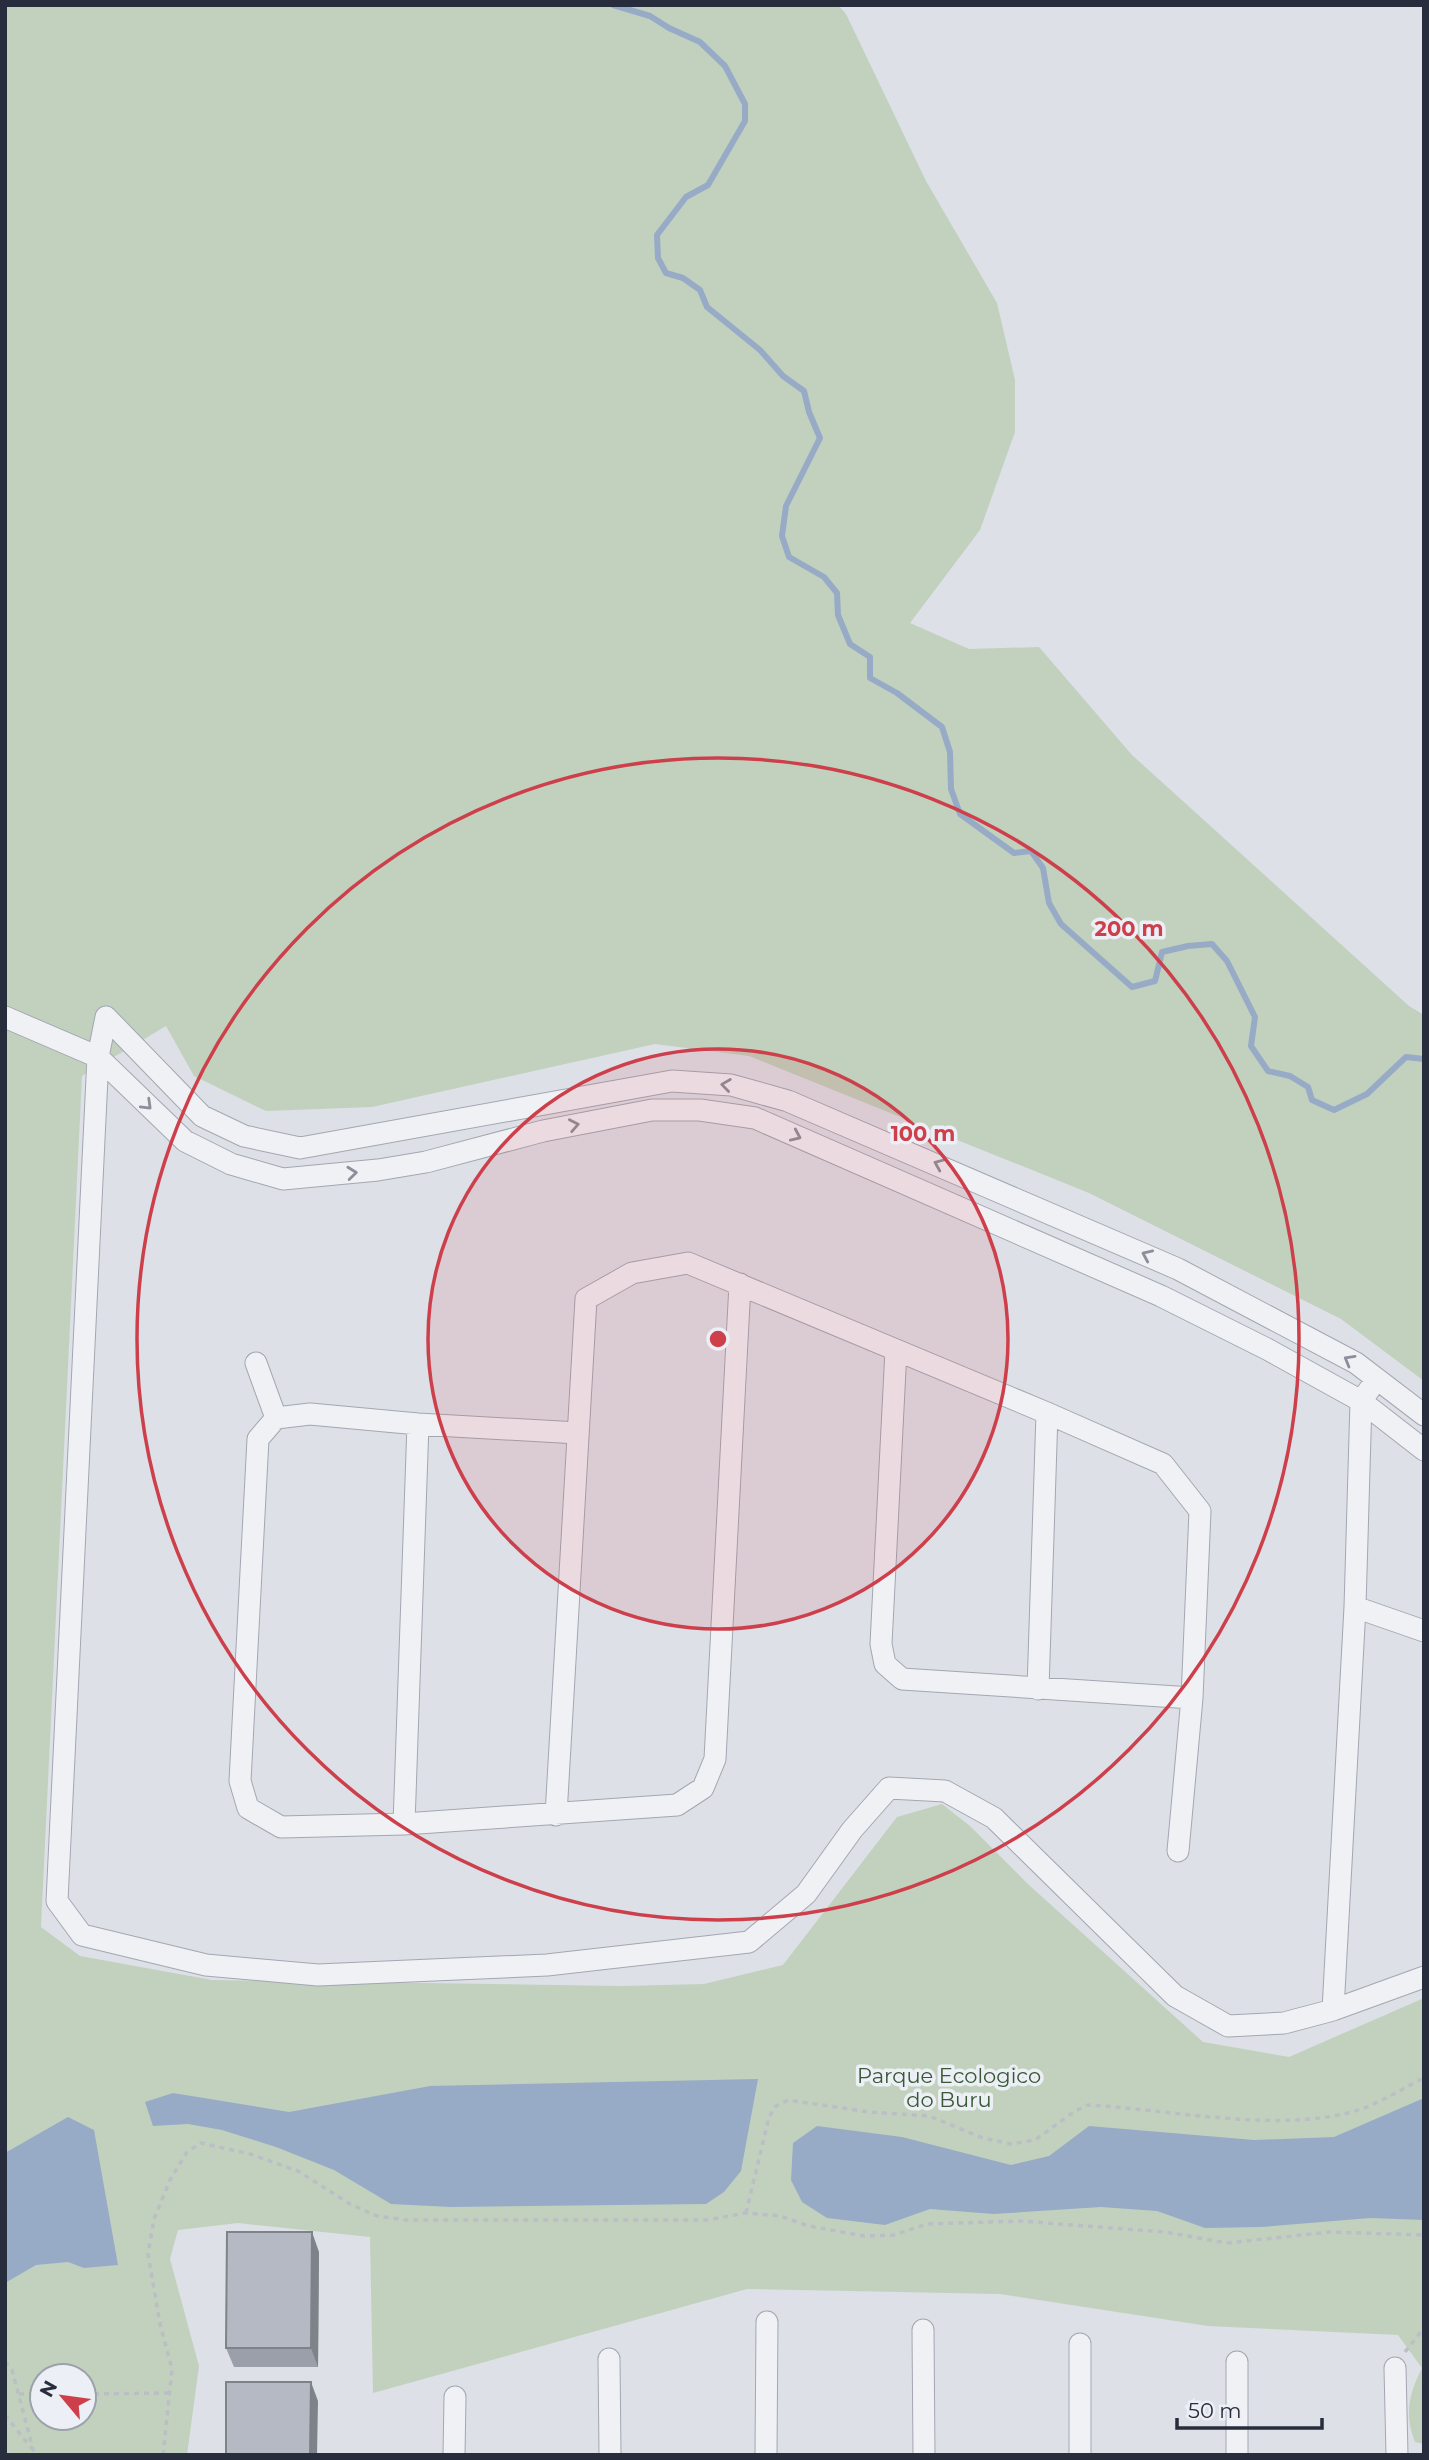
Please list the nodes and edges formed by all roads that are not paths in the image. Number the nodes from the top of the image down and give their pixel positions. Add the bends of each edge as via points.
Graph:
1 (5, 1017) edge
2 (98, 1057) junction
3 (740, 1284) junction
4 (896, 1350) junction
5 (256, 1363) dead end
6 (1377, 1379) junction
7 (1362, 1401) junction
8 (1047, 1413) junction
9 (1424, 1415) edge
10 (276, 1418) junction
11 (418, 1424) junction
12 (578, 1433) junction
13 (1424, 1450) edge
14 (1355, 1607) junction
15 (1424, 1631) edge
16 (1038, 1689) junction
17 (1192, 1698) junction
18 (556, 1815) junction
19 (404, 1825) junction
20 (1178, 1851) dead end
21 (1424, 1976) edge
22 (1333, 2010) junction
23 (767, 2322) dead end
24 (923, 2330) dead end
25 (1080, 2344) dead end
26 (609, 2359) dead end
27 (1237, 2362) dead end
28 (1395, 2368) road end
29 (454, 2397) dead end
30 (454, 2455) edge
31 (610, 2455) edge
32 (766, 2455) edge
33 (923, 2455) edge
34 (1080, 2455) edge
35 (1237, 2455) edge
36 (1397, 2455) edge

1 - 2 street
6 -> 2 street via 1356,1363 1165,1263 851,1126 731,1085 672,1081 300,1148 244,1136 202,1116 106,1017
2 -> 7 street via 185,1142 231,1164 283,1179 426,1162 543,1131 652,1110 700,1110 755,1118 1161,1296
2 - 22 street via 57,1901 82,1935 206,1965 318,1975 547,1965 749,1942 806,1894 889,1788 945,1791 993,1818 1175,1996 1228,2026 1284,2023
3 - 4 street
3 - 12 street via 688,1263 632,1273 586,1299
3 - 18 street via 715,1759 703,1788 677,1805
4 - 8 street
4 - 16 street via 881,1644 886,1664 902,1679
5 - 10 street
6 - 7 street
6 - 9 street
7 - 13 street
7 - 14 street
8 - 16 street
8 - 17 street via 1163,1464 1200,1511
10 - 11 street via 310,1414
10 - 19 street via 258,1439 240,1781 248,1808 281,1827
11 - 12 street
11 - 19 street
12 - 18 street
14 - 15 street
14 - 22 street
16 - 17 street
17 - 20 street
18 - 19 street
21 - 22 street
23 - 32 street
24 - 33 street
25 - 34 street
26 - 31 street
27 - 35 street
28 - 36 street
29 - 30 street

